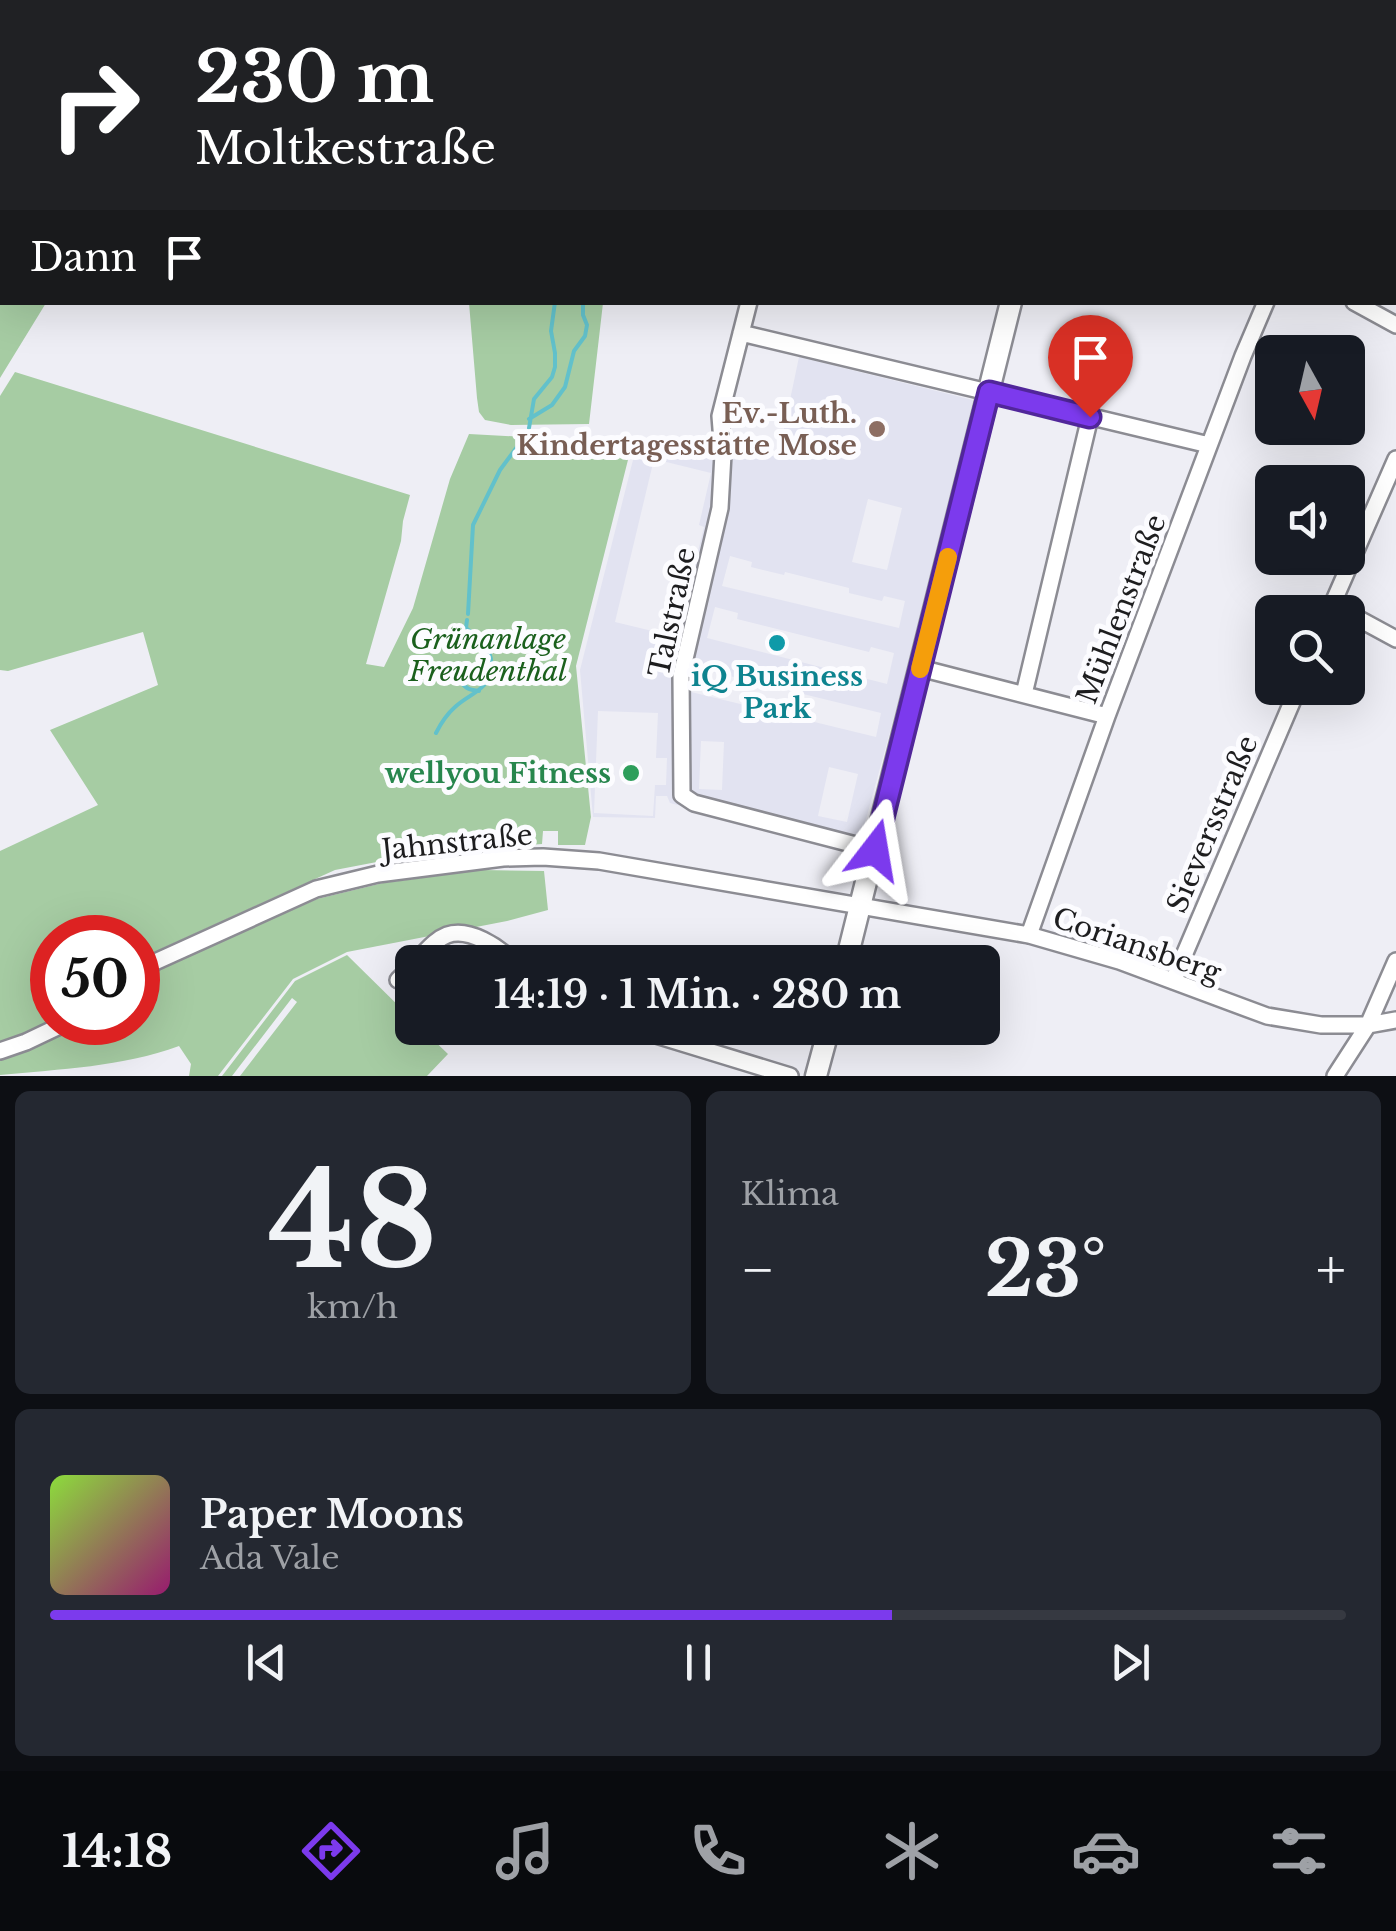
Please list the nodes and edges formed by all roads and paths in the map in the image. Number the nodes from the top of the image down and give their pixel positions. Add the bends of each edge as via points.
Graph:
1 (748, 305) edge
2 (1010, 305) edge
3 (1265, 305) edge
4 (1359, 305) edge
5 (1396, 325) edge
6 (741, 332) junction
7 (989, 392) junction
8 (1090, 417) junction
9 (1209, 445) junction
10 (1396, 459) edge
11 (1345, 595) edge
12 (1365, 623) edge
13 (1396, 638) edge
14 (920, 668) junction
15 (1024, 694) junction
16 (1291, 705) edge
17 (1107, 716) junction
18 (875, 850) junction
19 (860, 905) junction
20 (1028, 934) junction
21 (434, 945) edge
22 (491, 945) edge
23 (850, 945) edge
24 (160, 960) edge
25 (1396, 962) edge
26 (1173, 981) junction
27 (1396, 1020) edge
28 (1368, 1025) junction
29 (30, 1040) edge
30 (689, 1045) edge
31 (824, 1045) edge
32 (0, 1050) edge
33 (790, 1076) edge
34 (816, 1076) edge
35 (1335, 1076) edge

1 - 6 street, Talstraße
2 - 7 main road
3 - 9 street, Mühlenstraße
4 - 5 street
6 - 7 street
6 - 18 street, Talstraße via 720,416 720,508 681,676 682,795
7 - 8 street
7 - 14 main road
8 - 9 street
8 - 15 street
9 - 17 street, Mühlenstraße
10 - 11 street
12 - 13 street
14 - 15 street
14 - 18 main road
15 - 17 street
16 - 26 street, Sieversstraße
17 - 20 street, Mühlenstraße
18 - 19 main road
19 - 20 street, Coriansberg
19 - 23 main road
19 - 24 street, Jahnstraße via 599,861 504,858 316,889
20 - 26 street, Coriansberg
21 - 22 street via 457,934
25 - 28 street
26 - 28 street, Coriansberg via 1267,1016
27 - 28 street, Coriansberg
28 - 35 street
29 - 32 street
30 - 33 street
31 - 34 main road

